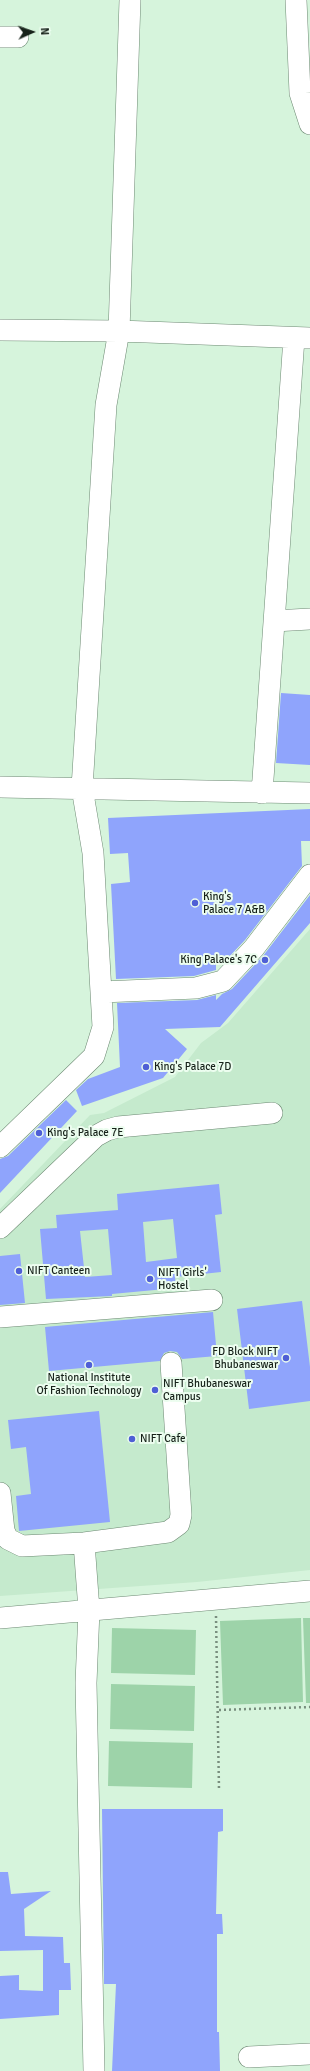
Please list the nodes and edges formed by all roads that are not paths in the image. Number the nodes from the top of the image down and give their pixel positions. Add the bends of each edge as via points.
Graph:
1 (130, 0) edge
2 (296, 0) edge
3 (310, 124) edge
4 (0, 330) edge
5 (119, 331) junction
6 (302, 338) edge
7 (310, 619) edge
8 (274, 621) junction
9 (0, 787) edge
10 (82, 788) junction
11 (262, 793) junction
12 (310, 793) edge
13 (310, 875) edge
14 (102, 992) junction
15 (272, 1113) dead end
16 (0, 1147) edge
17 (0, 1228) edge
18 (212, 1300) dead end
19 (0, 1317) edge
20 (171, 1363) dead end
21 (0, 1494) edge
22 (84, 1543) junction
23 (310, 1591) edge
24 (89, 1610) junction
25 (0, 1618) edge
26 (310, 2054) edge
27 (249, 2057) dead end
28 (94, 2071) edge

1 - 5 street
2 - 3 street via 300,93
4 - 5 street
5 - 6 street
5 - 10 street via 106,405
6 - 8 street
7 - 8 street
8 - 11 street
9 - 10 street
10 - 11 street
10 - 14 street via 93,853
11 - 12 street
13 - 14 street via 254,948 223,981 196,988
14 - 16 street via 103,1027 94,1056
15 - 17 street via 108,1130 96,1136
18 - 19 street
20 - 22 street via 181,1515 179,1524 168,1532
21 - 22 street via 4,1531 8,1539 22,1546
22 - 24 street
23 - 24 street
24 - 25 street
24 - 28 street via 86,1683
26 - 27 street

